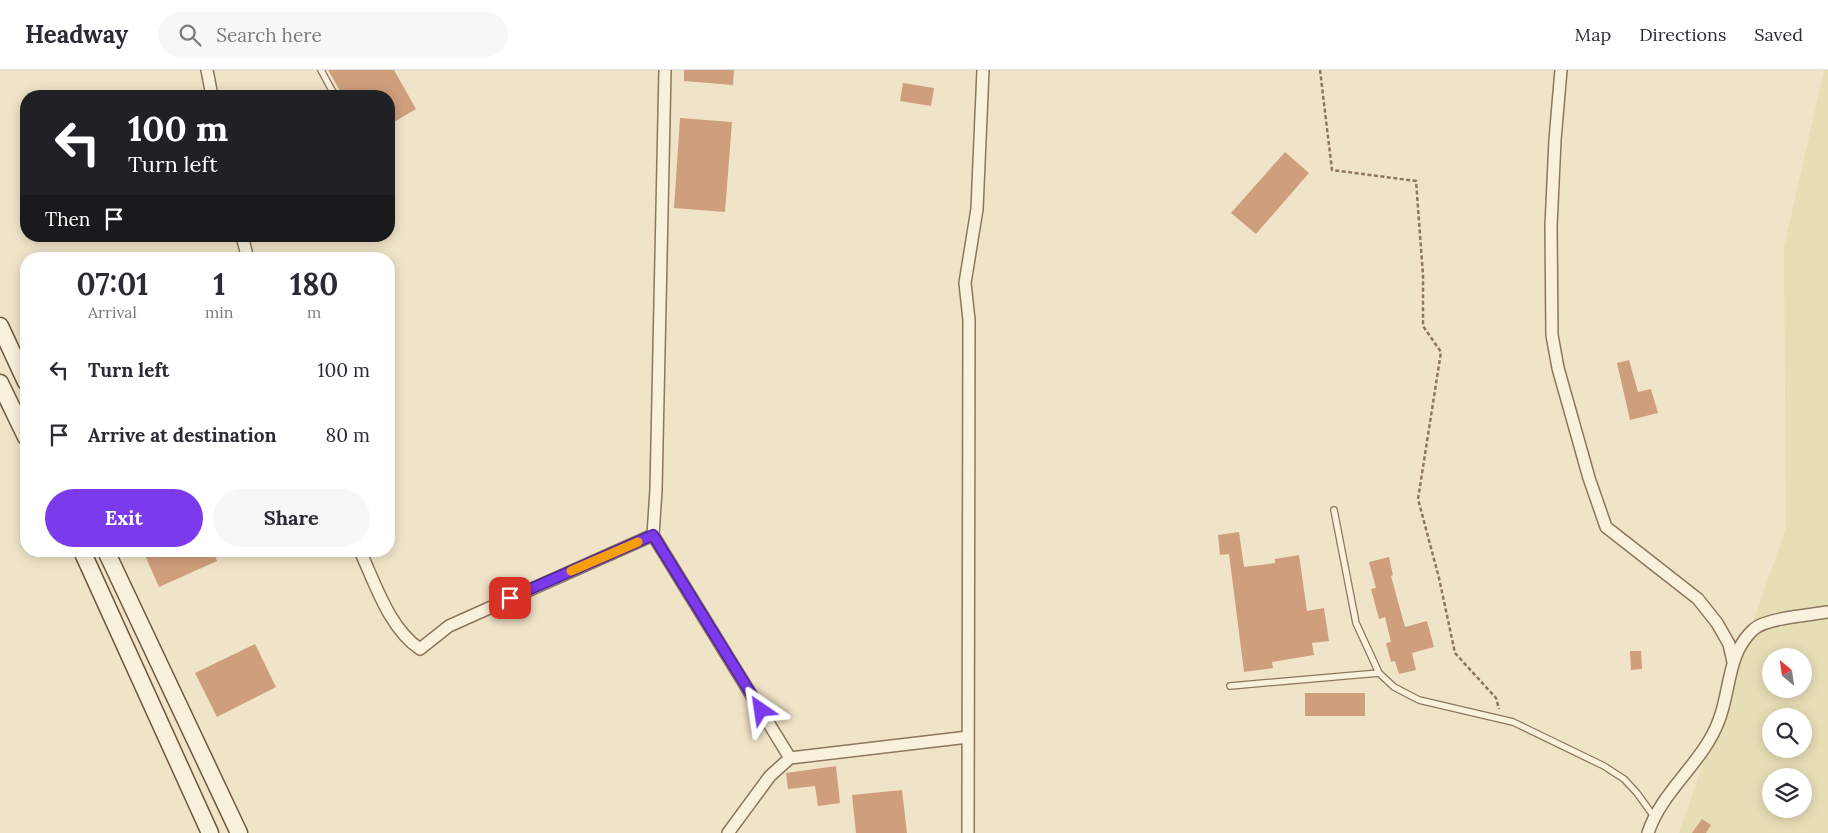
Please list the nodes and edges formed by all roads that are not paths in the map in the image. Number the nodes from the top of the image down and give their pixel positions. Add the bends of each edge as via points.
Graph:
1 (207, 70) edge
2 (321, 70) edge
3 (665, 70) edge
4 (983, 70) edge
5 (1561, 70) edge
6 (211, 90) edge
7 (332, 90) edge
8 (0, 326) edge
9 (20, 369) edge
10 (0, 383) edge
11 (20, 424) edge
12 (1334, 510) dead end
13 (653, 535) junction
14 (85, 557) edge
15 (109, 557) edge
16 (363, 557) edge
17 (1828, 612) edge
18 (1733, 662) junction
19 (1379, 672) junction
20 (1230, 686) dead end
21 (968, 737) junction
22 (790, 758) junction
23 (1655, 818) junction
24 (210, 833) edge
25 (239, 833) edge
26 (728, 833) edge
27 (968, 833) edge
28 (1648, 833) edge

1 - 6 street
2 - 7 lane
3 - 13 street
4 - 21 street via 976,209 965,283 968,320
5 - 18 street via 1551,226 1552,335 1589,478 1606,527 1698,599 1729,644
8 - 9 main road
10 - 11 main road
12 - 19 lane via 1356,623
13 - 16 street via 449,626 420,649 408,641 392,618
13 - 22 street
14 - 24 main road
15 - 25 main road
17 - 18 street via 1779,619 1755,628 1738,648
18 - 23 street via 1713,735 1663,802
19 - 20 lane
19 - 23 lane via 1394,687 1419,700 1513,722 1604,766 1624,779
21 - 22 street
21 - 27 street
22 - 26 street via 770,776
23 - 28 street

